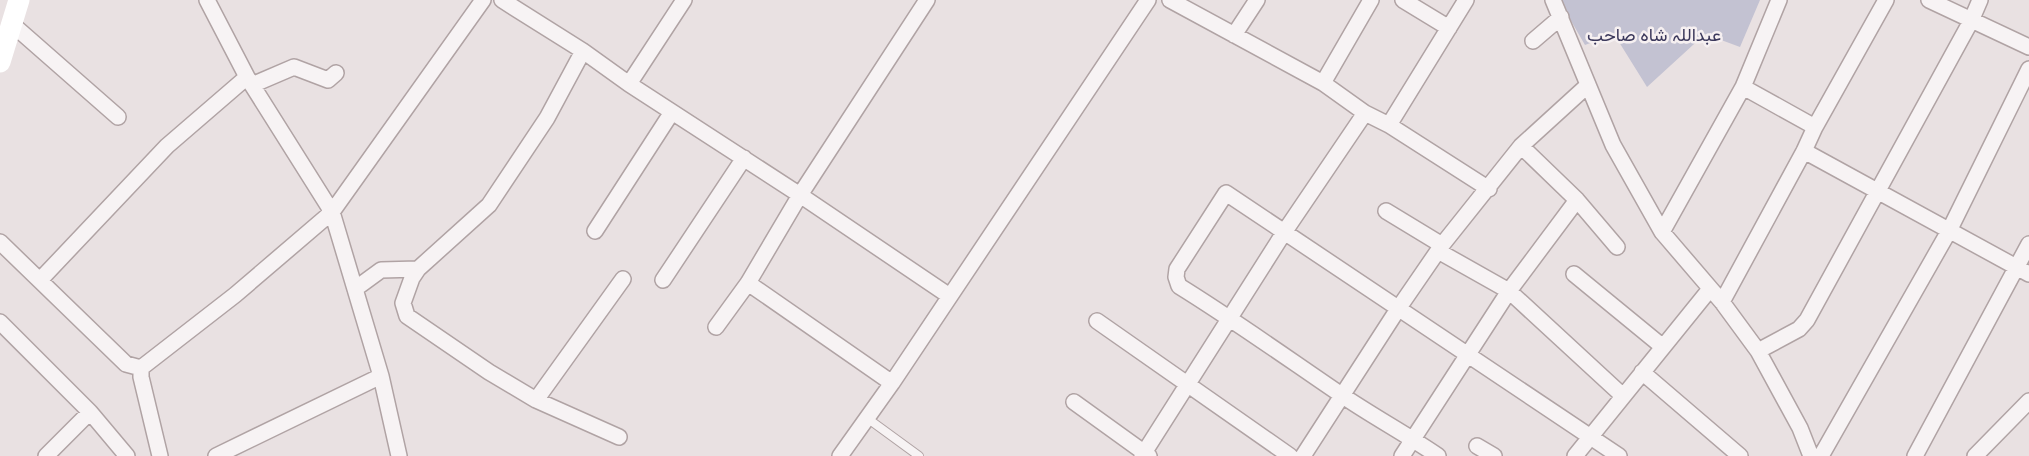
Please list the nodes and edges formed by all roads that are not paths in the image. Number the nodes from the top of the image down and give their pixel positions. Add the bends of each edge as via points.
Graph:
1 (19, 0) edge
2 (207, 0) edge
3 (483, 0) edge
4 (502, 0) edge
5 (684, 0) edge
6 (927, 0) edge
7 (1148, 0) edge
8 (1170, 0) edge
9 (1257, 0) edge
10 (1371, 0) edge
11 (1403, 0) edge
12 (1466, 0) edge
13 (1553, 0) edge
14 (1779, 0) edge
15 (1886, 0) edge
16 (1929, 0) edge
17 (1980, 0) edge
18 (1561, 17) junction
19 (1971, 21) junction
20 (12, 24) junction
21 (1449, 28) junction
22 (1234, 35) junction
23 (1533, 41) dead end
24 (2029, 47) edge
25 (583, 51) junction
26 (0, 62) edge
27 (2029, 69) edge
28 (336, 73) dead end
29 (250, 81) junction
30 (1323, 83) junction
31 (629, 84) junction
32 (1588, 85) junction
33 (1743, 87) junction
34 (672, 112) junction
35 (1365, 113) junction
36 (118, 117) dead end
37 (1389, 125) junction
38 (1815, 127) junction
39 (1521, 146) junction
40 (1804, 151) junction
41 (744, 158) junction
42 (1489, 189) junction
43 (1877, 191) junction
44 (800, 195) junction
45 (1577, 200) junction
46 (1386, 211) dead end
47 (332, 212) junction
48 (595, 231) dead end
49 (1949, 231) junction
50 (1284, 232) junction
51 (1662, 232) junction
52 (0, 242) edge
53 (2029, 244) edge
54 (1617, 247) dead end
55 (1440, 248) junction
56 (418, 269) junction
57 (2023, 271) edge
58 (1574, 274) dead end
59 (41, 279) junction
60 (623, 279) dead end
61 (663, 280) dead end
62 (748, 283) junction
63 (355, 288) junction
64 (1710, 289) junction
65 (1509, 291) junction
66 (948, 295) junction
67 (1722, 302) junction
68 (1398, 309) junction
69 (1230, 317) junction
70 (1097, 321) dead end
71 (0, 322) edge
72 (716, 327) dead end
73 (1663, 347) junction
74 (1758, 351) junction
75 (1469, 355) junction
76 (141, 368) junction
77 (1642, 372) junction
78 (381, 376) junction
79 (892, 383) junction
80 (1187, 384) junction
81 (1343, 396) junction
82 (1623, 396) junction
83 (536, 400) junction
84 (2029, 401) edge
85 (1074, 402) dead end
86 (90, 412) junction
87 (867, 418) junction
88 (1591, 435) junction
89 (619, 437) dead end
90 (1413, 439) junction
91 (1478, 446) dead end
92 (1145, 455) edge
93 (46, 456) edge
94 (127, 456) edge
95 (160, 456) edge
96 (216, 456) edge
97 (399, 456) edge
98 (840, 456) edge
99 (918, 456) edge
100 (1290, 456) edge
101 (1303, 456) edge
102 (1402, 456) edge
103 (1438, 456) edge
104 (1494, 456) edge
105 (1575, 456) edge
106 (1619, 456) edge
107 (1740, 456) edge
108 (1811, 456) edge
109 (1821, 456) edge
110 (1915, 456) edge
111 (1975, 456) edge

1 - 20 main road
2 - 29 street
3 - 47 street
4 - 25 street
5 - 31 street
6 - 44 street
7 - 66 street
8 - 22 street
9 - 22 street
10 - 30 street
11 - 21 street
12 - 21 street
13 - 18 street
14 - 33 street
15 - 38 street
16 - 19 street
17 - 19 street
18 - 23 street
18 - 32 street
19 - 24 street
19 - 43 street
20 - 26 main road
20 - 36 street
21 - 37 street
22 - 30 street
25 - 31 street
25 - 56 street via 546,118 489,205
27 - 49 street
28 - 29 street via 328,80 294,67
29 - 47 street
29 - 59 street via 167,146
30 - 35 street
31 - 34 street
32 - 39 street
32 - 51 street via 1613,146
33 - 38 street
33 - 51 street
34 - 41 street
34 - 48 street
35 - 37 street
35 - 50 street
37 - 42 street
38 - 40 street
39 - 42 street
39 - 45 street
40 - 43 street
40 - 67 street
41 - 44 street
41 - 61 street
42 - 55 street
43 - 49 street
43 - 74 street via 1807,320 1799,329
44 - 62 street
44 - 66 street
45 - 54 street
45 - 65 street
46 - 55 street
47 - 63 street
47 - 76 street
49 - 57 street
49 - 109 street
50 - 68 street
50 - 69 street
50 - 69 street via 1226,193 1177,269 1179,286
51 - 64 street
52 - 59 street
53 - 57 street
55 - 65 street
55 - 68 street
56 - 63 street via 381,270
56 - 83 street via 404,296 407,316
57 - 110 street
58 - 73 street
59 - 76 street via 126,364
60 - 83 street
62 - 72 street
62 - 79 street
63 - 78 street
64 - 67 street
64 - 73 street
65 - 75 street
65 - 82 street
66 - 79 street
67 - 74 street
68 - 75 street
68 - 81 street
69 - 80 street
69 - 81 street
70 - 80 street
71 - 86 street
73 - 77 street
74 - 108 street
75 - 88 street
75 - 90 street
76 - 95 street
77 - 82 street
77 - 107 street
78 - 96 street
78 - 97 street
79 - 87 street
80 - 92 street
80 - 100 street
81 - 90 street
81 - 101 street
82 - 88 street
83 - 89 street
84 - 111 street
85 - 92 street
86 - 93 street
86 - 94 street
87 - 98 street
87 - 99 lane
88 - 105 street
88 - 106 street
90 - 102 street
90 - 103 street
91 - 104 street

